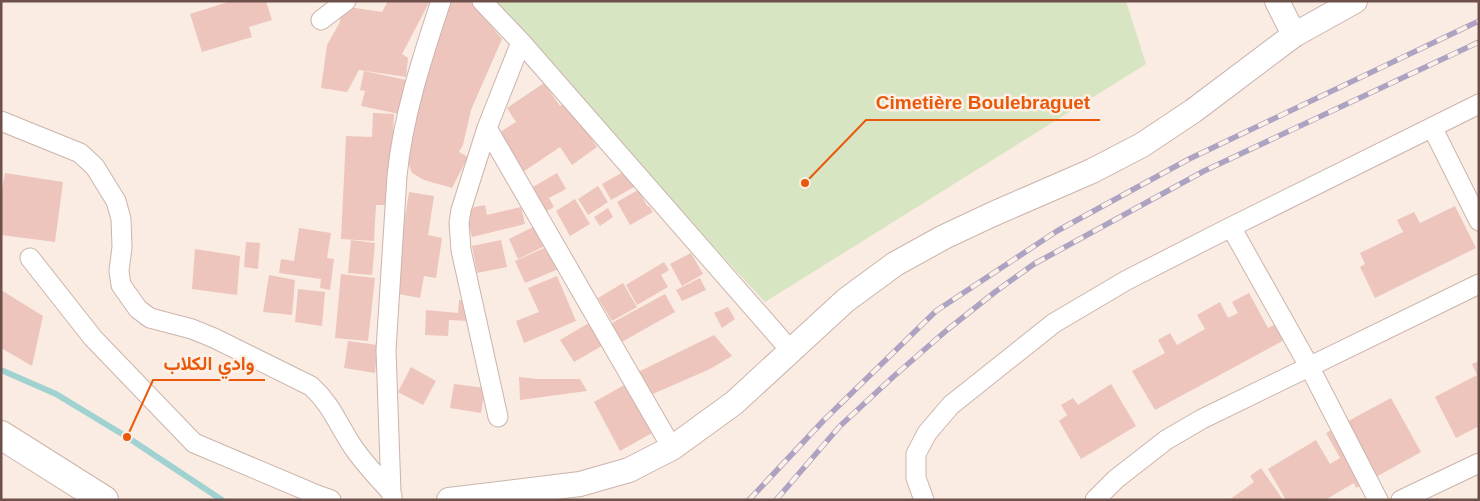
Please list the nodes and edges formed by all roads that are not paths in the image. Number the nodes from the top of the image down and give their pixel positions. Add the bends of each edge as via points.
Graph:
1 (346, 1) edge
2 (441, 1) edge
3 (482, 1) edge
4 (1277, 1) edge
5 (1355, 1) edge
6 (321, 20) dead end
7 (1294, 35) junction
8 (520, 42) junction
9 (1479, 104) edge
10 (1, 121) edge
11 (1432, 127) junction
12 (487, 128) junction
13 (1479, 221) edge
14 (1232, 227) junction
15 (30, 258) dead end
16 (1479, 284) edge
17 (791, 351) junction
18 (1309, 366) junction
19 (498, 417) dead end
20 (1, 435) edge
21 (672, 448) junction
22 (1479, 463) edge
23 (392, 496) edge
24 (104, 500) edge
25 (331, 500) edge
26 (449, 500) edge
27 (924, 500) edge
28 (1095, 500) edge
29 (1378, 500) edge
30 (1401, 500) edge

1 - 6 street
2 - 23 street via 424,50 399,155 386,350
3 - 8 street
4 - 7 street
5 - 7 street
7 - 17 street via 1142,145 895,264 846,300
8 - 12 street
8 - 17 street
9 - 11 street
10 - 23 street via 80,153 95,167 116,201 121,219 121,285 138,309 150,318 214,338 311,386 322,396 351,444
11 - 13 street
11 - 14 street
12 - 19 street via 458,223
12 - 21 street
14 - 18 street
14 - 27 street via 1127,280 1054,324 951,405 927,433 916,454 916,478
15 - 25 street via 93,338 194,443
16 - 18 street
17 - 21 street via 734,403
18 - 28 street via 1166,440
18 - 29 street
20 - 24 main road
21 - 26 street via 629,470 580,484
22 - 30 street

